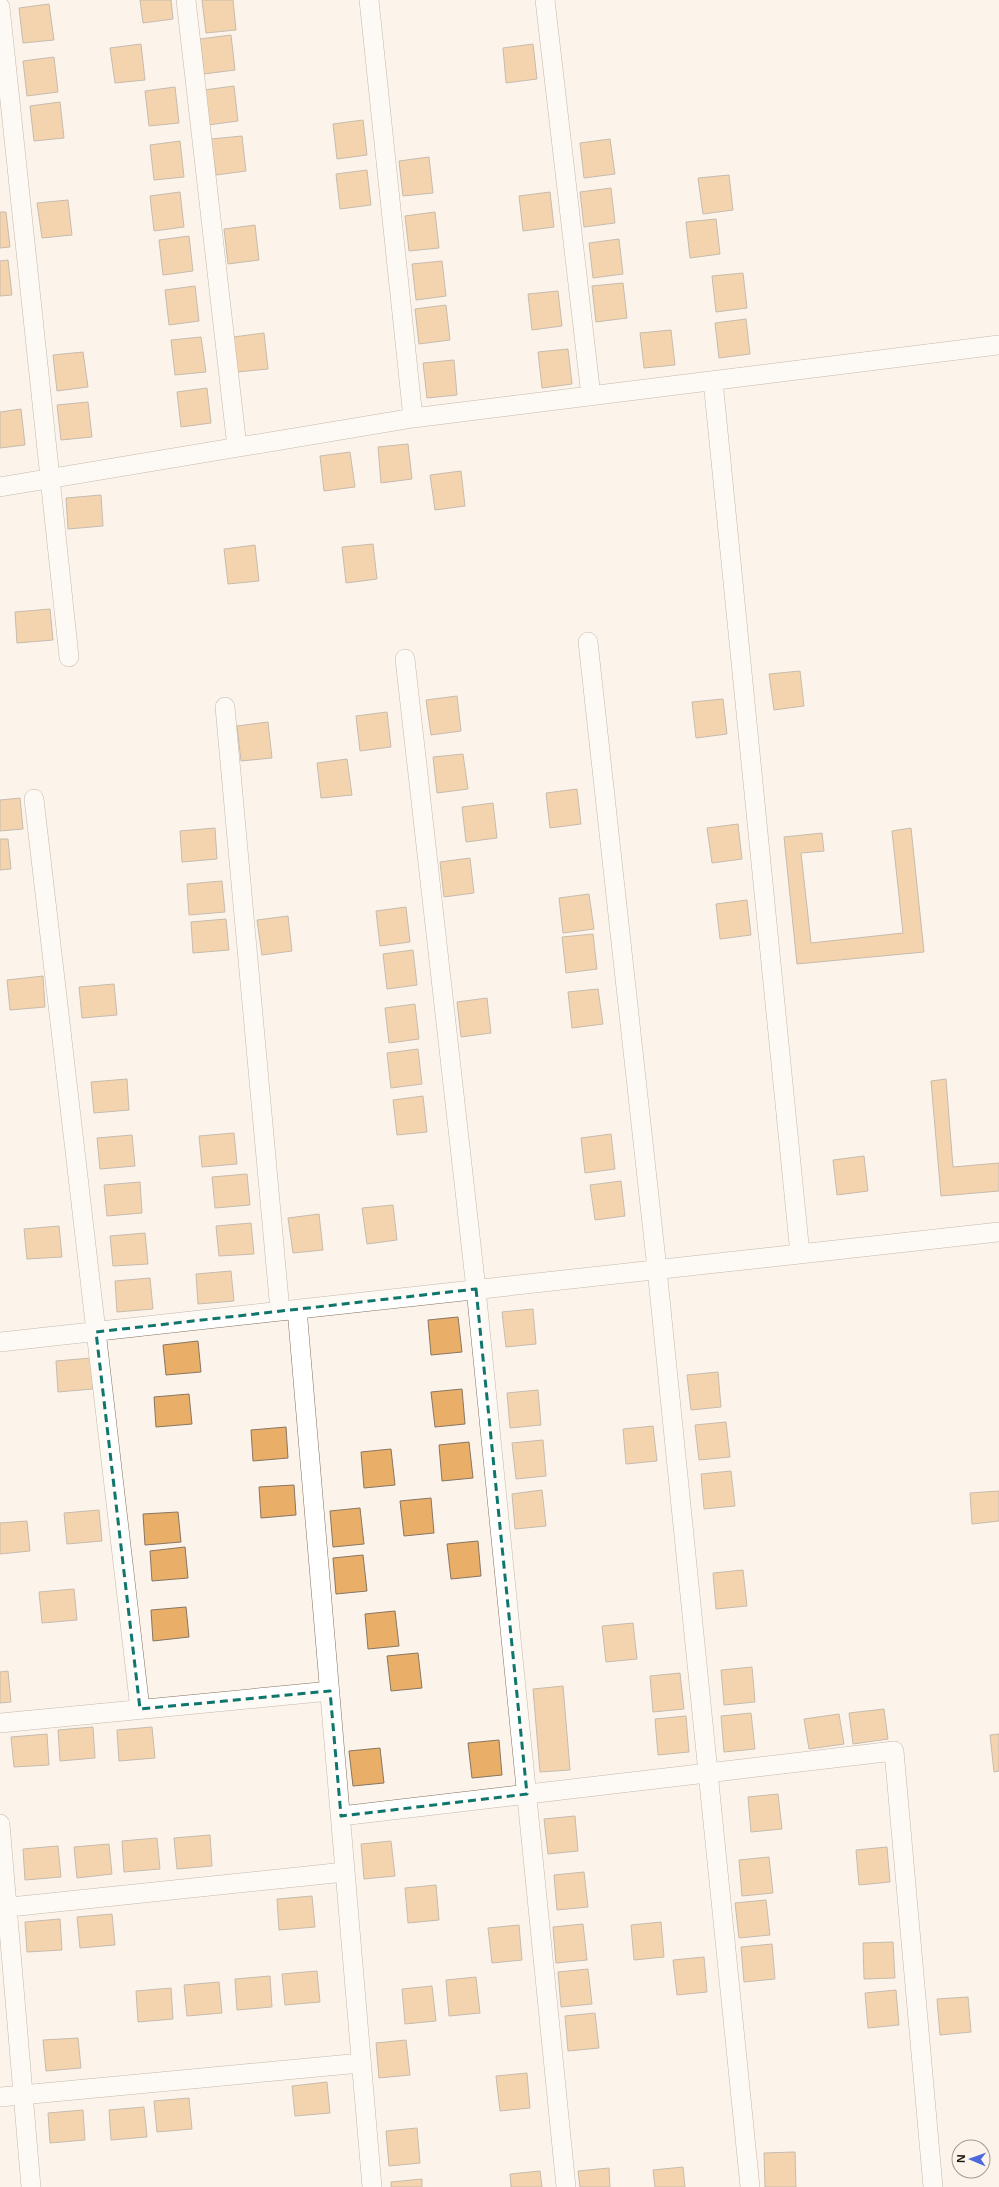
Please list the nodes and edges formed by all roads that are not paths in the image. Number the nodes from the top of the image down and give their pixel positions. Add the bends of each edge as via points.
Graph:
1 (186, 0) edge
2 (369, 0) edge
3 (546, 0) edge
4 (0, 7) edge
5 (999, 345) edge
6 (713, 381) junction
7 (592, 396) junction
8 (413, 418) junction
9 (237, 448) junction
10 (50, 478) junction
11 (0, 487) edge
12 (588, 642) dead end
13 (69, 657) dead end
14 (405, 658) dead end
15 (225, 707) dead end
16 (34, 799) dead end
17 (999, 1232) edge
18 (800, 1254) junction
19 (658, 1269) junction
20 (476, 1289) junction
21 (289, 1310) junction
22 (96, 1332) junction
23 (0, 1342) edge
24 (330, 1692) junction
25 (140, 1710) junction
26 (0, 1723) edge
27 (708, 1773) junction
28 (527, 1794) junction
29 (341, 1816) junction
30 (0, 1824) edge
31 (345, 1872) junction
32 (4, 1908) edge
33 (361, 2063) junction
34 (23, 2095) junction
35 (0, 2097) edge
36 (31, 2187) edge
37 (372, 2187) edge
38 (566, 2187) edge
39 (750, 2187) edge
40 (933, 2187) edge

1 - 9 street
2 - 8 street
3 - 7 street
4 - 10 street
5 - 6 street
6 - 7 street
6 - 18 street
7 - 8 street
8 - 9 street
9 - 10 street
10 - 11 street
10 - 13 street
12 - 19 street
14 - 20 street
15 - 21 street
16 - 22 street
17 - 18 street
18 - 19 street
19 - 20 street
19 - 27 street
20 - 21 street
20 - 28 street
21 - 22 street
21 - 24 street
22 - 23 street
22 - 25 street
24 - 25 street
24 - 29 street
25 - 26 street
27 - 28 street
27 - 39 street
27 - 40 street via 894,1751
28 - 29 street
28 - 38 street
29 - 31 street
30 - 32 street
31 - 32 street
31 - 33 street
32 - 34 street
33 - 34 street
33 - 37 street
34 - 35 street
34 - 36 street

